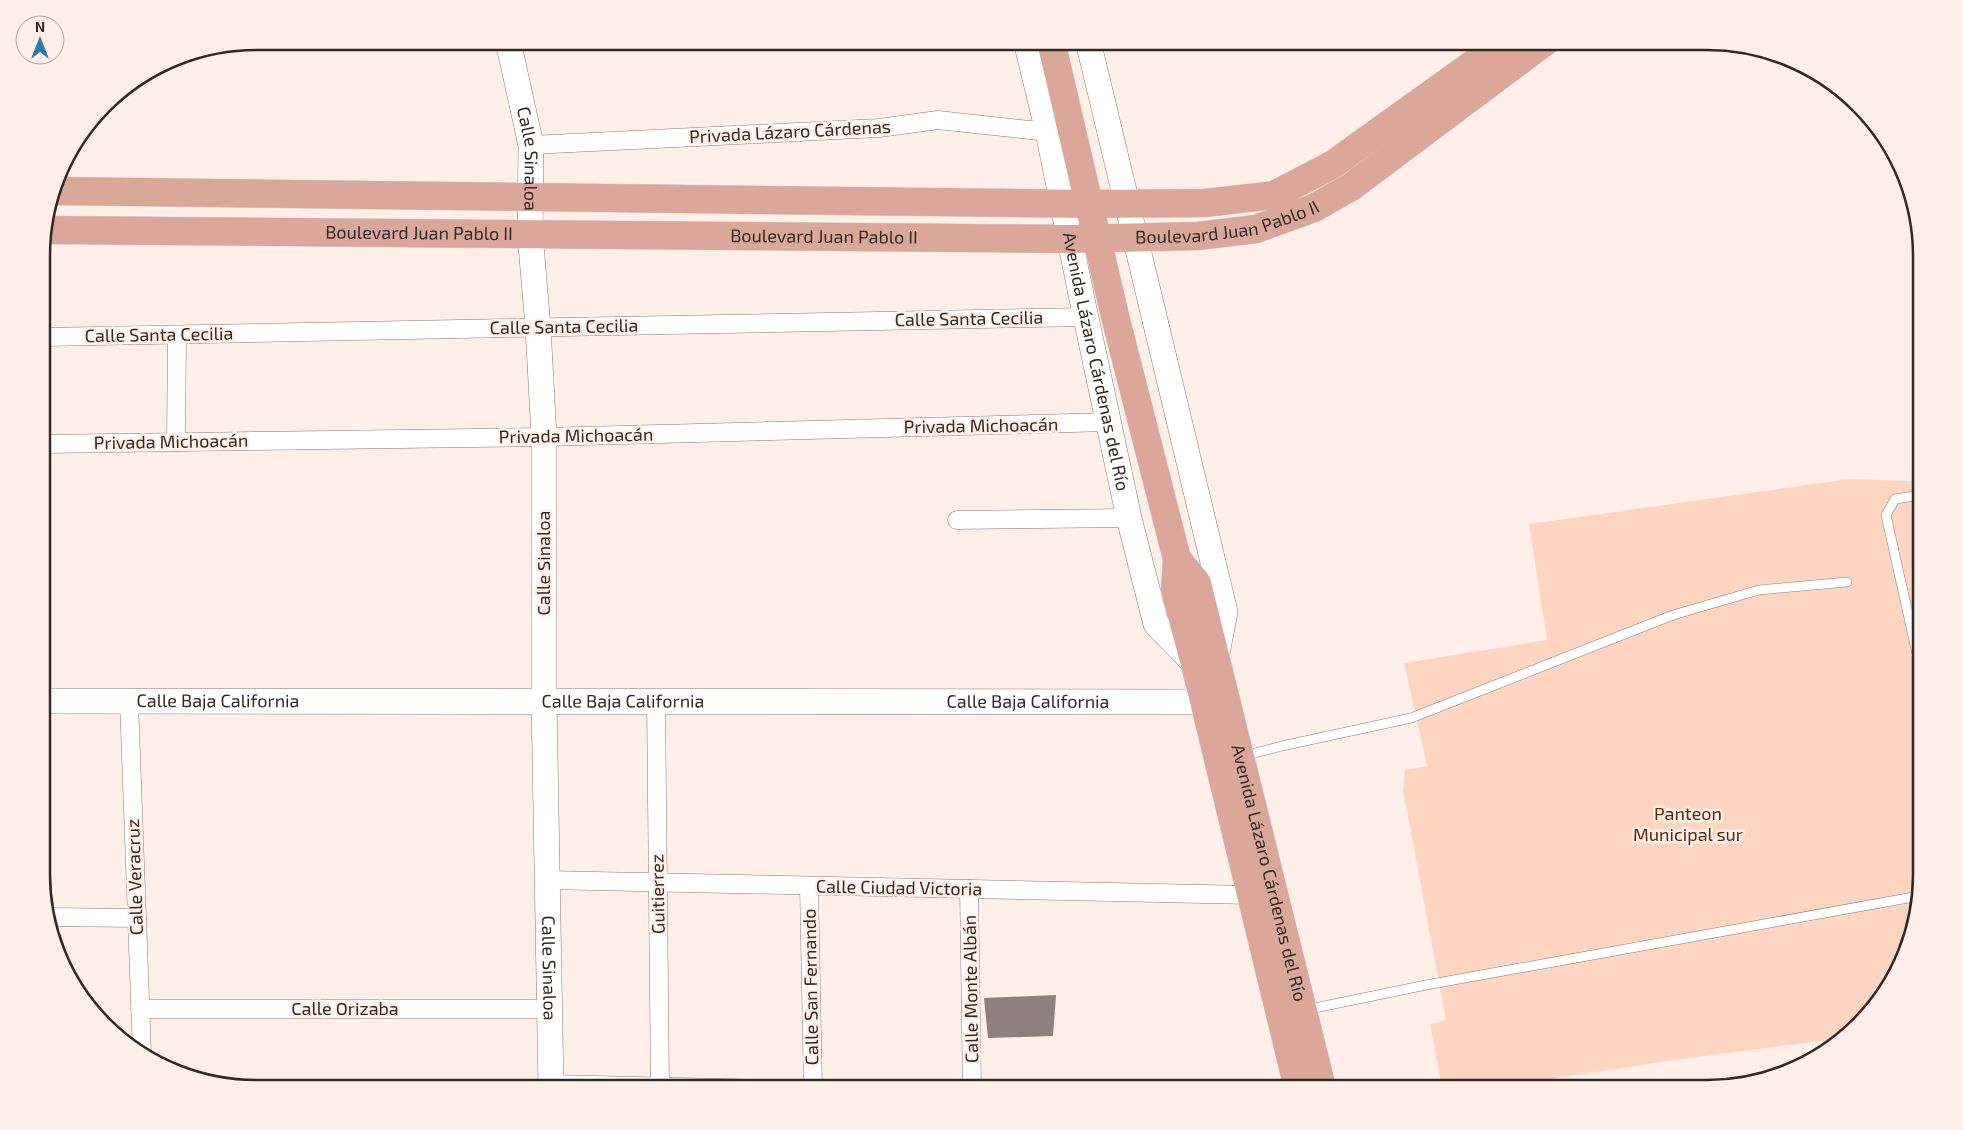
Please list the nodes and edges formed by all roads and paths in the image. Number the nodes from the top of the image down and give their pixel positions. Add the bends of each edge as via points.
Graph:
1 (510, 50) edge
2 (1028, 50) edge
3 (1053, 50) edge
4 (1090, 50) edge
5 (1492, 50) edge
6 (1534, 50) edge
7 (1048, 132) junction
8 (531, 145) junction
9 (61, 191) edge
10 (530, 197) junction
11 (1062, 203) junction
12 (1126, 203) junction
13 (1090, 204) junction
14 (52, 230) edge
15 (530, 234) junction
16 (1136, 238) junction
17 (1070, 239) junction
18 (1098, 239) junction
19 (1086, 317) junction
20 (538, 327) junction
21 (177, 334) junction
22 (50, 337) edge
23 (1109, 422) junction
24 (544, 437) junction
25 (176, 442) junction
26 (50, 444) edge
27 (1913, 496) edge
28 (1130, 518) junction
29 (957, 520) dead end
30 (1847, 582) dead end
31 (1913, 636) edge
32 (1206, 661) junction
33 (544, 700) junction
34 (656, 700) junction
35 (50, 701) edge
36 (129, 701) junction
37 (1204, 702) junction
38 (1240, 757) junction
39 (548, 880) junction
40 (658, 882) junction
41 (809, 886) junction
42 (969, 889) junction
43 (1251, 896) junction
44 (1912, 897) edge
45 (55, 917) edge
46 (137, 918) junction
47 (140, 1009) junction
48 (550, 1009) junction
49 (1292, 1012) junction
50 (142, 1045) edge
51 (551, 1080) edge
52 (660, 1080) edge
53 (813, 1080) edge
54 (972, 1080) edge
55 (1297, 1080) edge
56 (1319, 1080) edge

1 - 8 street, Calle Sinaloa
2 - 7 street, Avenida Lázaro Cárdenas del Río
3 - 13 main road, Avenida Lázaro Cárdenas del Río
4 - 12 street, Avenida Lázaro Cárdenas del Río
5 - 12 main road, Boulevard Juan Pablo II via 1332,165 1274,195 1205,203
6 - 16 main road, Boulevard Juan Pablo II via 1351,187 1314,208 1256,229 1198,236
7 - 8 street, Privada Lázaro Cárdenas via 938,120 878,128
7 - 11 street, Avenida Lázaro Cárdenas del Río
8 - 10 street, Calle Sinaloa
9 - 10 main road, Boulevard Juan Pablo II
10 - 11 main road, Boulevard Juan Pablo II
10 - 15 street, Calle Sinaloa
11 - 13 main road, Boulevard Juan Pablo II
11 - 17 street, Avenida Lázaro Cárdenas del Río
12 - 13 main road, Boulevard Juan Pablo II
12 - 16 street, Avenida Lázaro Cárdenas del Río
13 - 18 main road, Avenida Lázaro Cárdenas del Río
14 - 15 main road, Boulevard Juan Pablo II
15 - 17 main road, Boulevard Juan Pablo II
15 - 20 street, Calle Sinaloa
16 - 18 main road, Boulevard Juan Pablo II
16 - 32 street, Avenida Lázaro Cárdenas del Río via 1225,612
17 - 18 main road, Boulevard Juan Pablo II
17 - 19 street, Avenida Lázaro Cárdenas del Río
18 - 32 main road, Avenida Lázaro Cárdenas del Río via 1177,559 1197,583
19 - 20 street, Calle Santa Cecilia
19 - 23 street, Avenida Lázaro Cárdenas del Río
20 - 21 street, Calle Santa Cecilia
20 - 24 street, Calle Sinaloa
21 - 22 street, Calle Santa Cecilia
21 - 25 street
23 - 24 street, Privada Michoacán
23 - 28 street, Avenida Lázaro Cárdenas del Río
24 - 25 street, Privada Michoacán
24 - 33 street, Calle Sinaloa
25 - 26 street, Privada Michoacán
27 - 31 lane via 1895,498 1886,515
28 - 29 street
28 - 32 street, Avenida Lázaro Cárdenas del Río via 1156,624
30 - 38 lane via 1758,590 1664,618 1411,718
32 - 37 main road, Avenida Lázaro Cárdenas del Río
32 - 38 main road, Avenida Lázaro Cárdenas del Río
33 - 34 street, Calle Baja California
33 - 36 street, Calle Baja California
33 - 39 street, Calle Sinaloa
34 - 37 street, Calle Baja California
34 - 40 street, Guitierrez
35 - 36 street, Calle Baja California
36 - 46 street, Calle Veracruz
37 - 43 main road, Avenida Lázaro Cárdenas del Río
38 - 49 main road, Avenida Lázaro Cárdenas del Río
39 - 40 street, Calle Ciudad Victoria
39 - 48 street, Calle Sinaloa
40 - 41 street, Calle Ciudad Victoria
40 - 52 street, Guitierrez
41 - 42 street, Calle Ciudad Victoria
41 - 53 street, Calle San Fernando
42 - 43 street, Calle Ciudad Victoria
42 - 54 street, Calle Monte Albán
43 - 49 main road, Avenida Lázaro Cárdenas del Río
44 - 49 lane
45 - 46 street
46 - 47 street, Calle Veracruz
47 - 48 street, Calle Orizaba
47 - 50 street, Calle Veracruz
48 - 51 street, Calle Sinaloa
49 - 55 main road, Avenida Lázaro Cárdenas del Río
49 - 56 main road, Avenida Lázaro Cárdenas del Río

